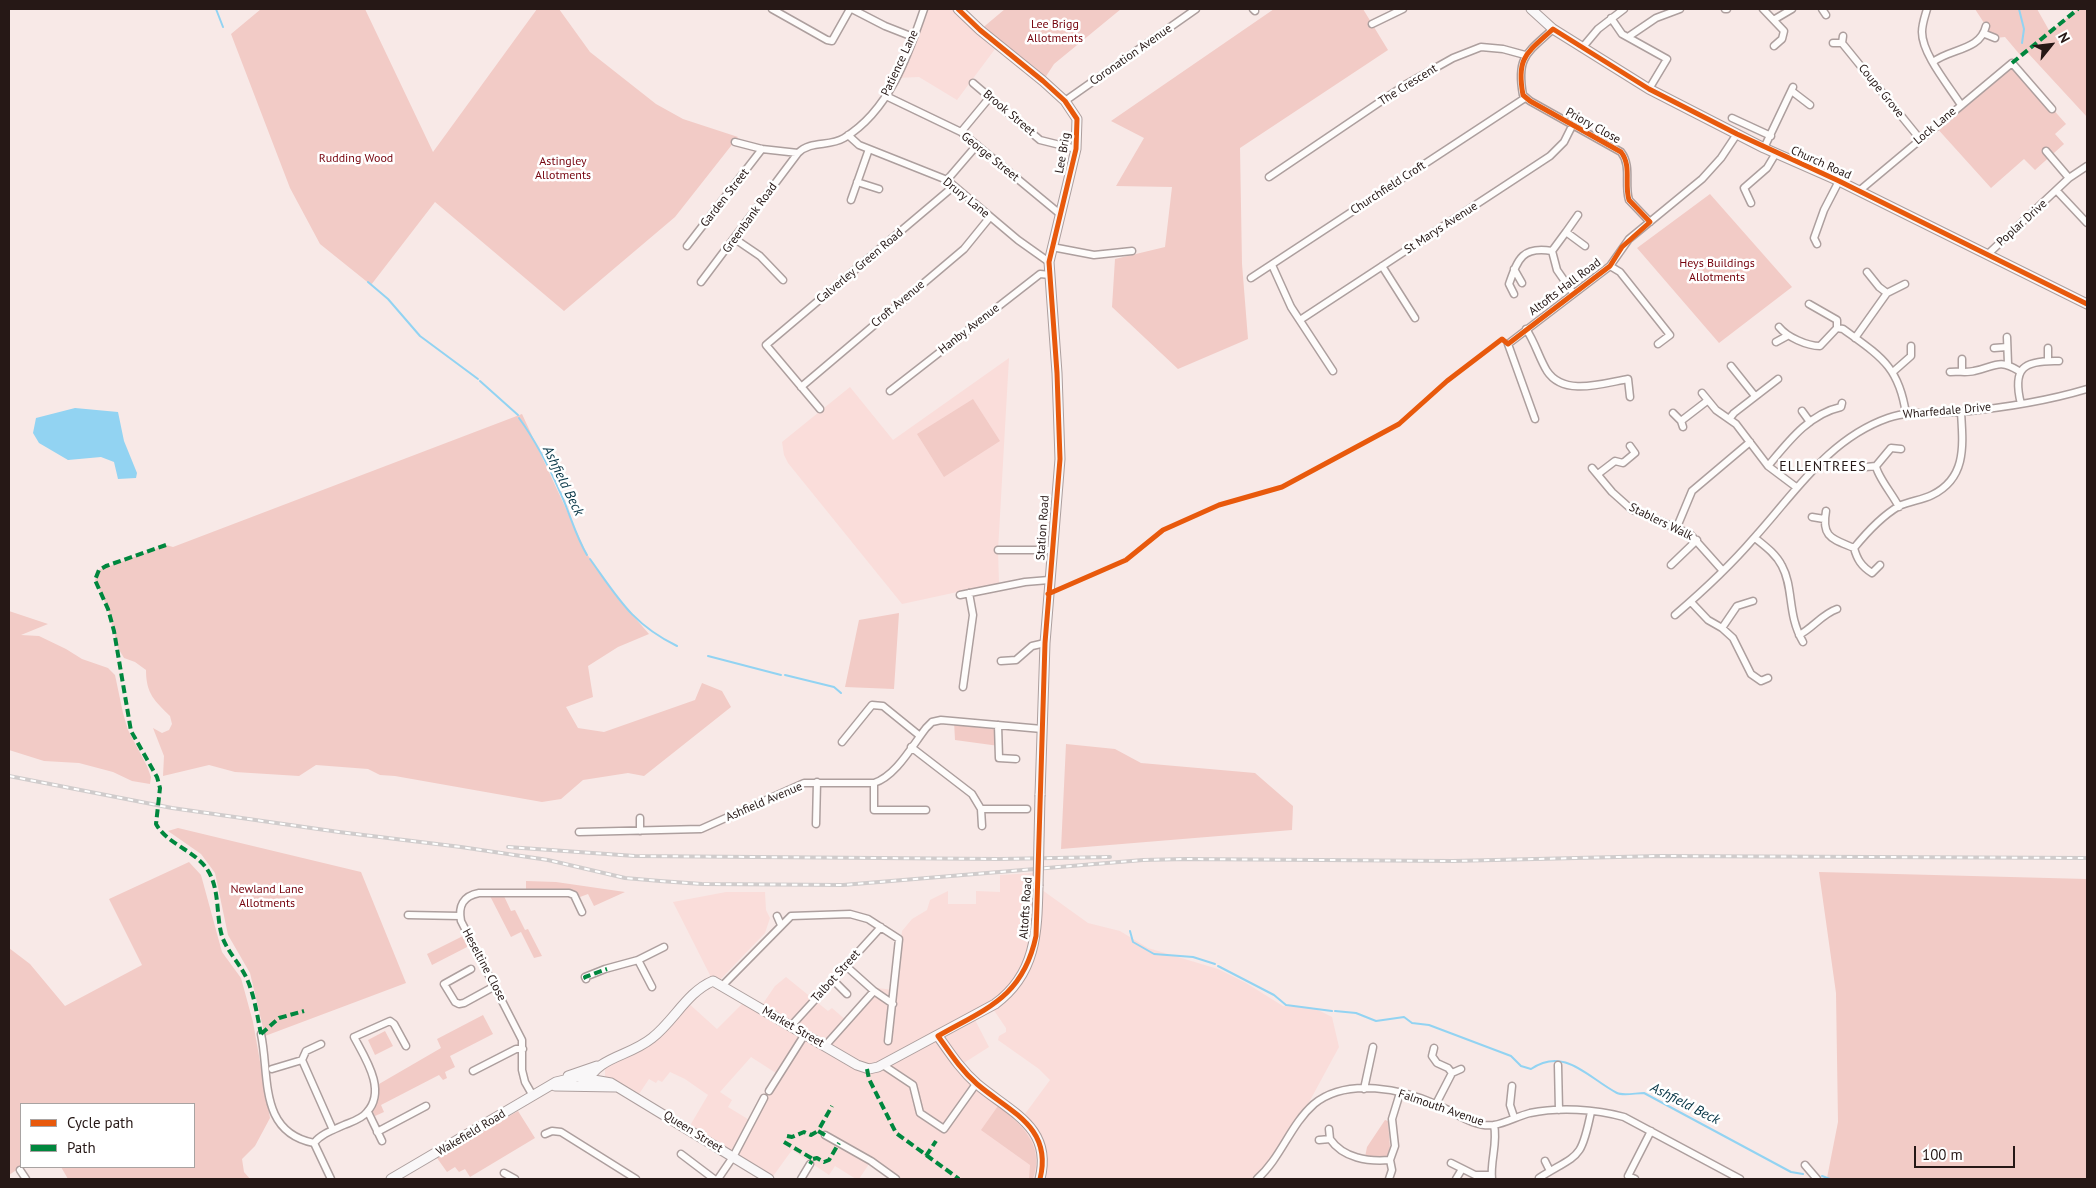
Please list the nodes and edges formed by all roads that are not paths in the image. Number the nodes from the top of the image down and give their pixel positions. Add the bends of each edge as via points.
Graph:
1 (772, 9) edge
2 (851, 9) edge
3 (924, 9) edge
4 (958, 9) edge
5 (1196, 9) edge
6 (1402, 9) edge
7 (1531, 9) edge
8 (1624, 9) edge
9 (1680, 9) edge
10 (1763, 9) edge
11 (1792, 9) edge
12 (1822, 9) edge
13 (1927, 9) edge
14 (1826, 15) dead end
15 (1611, 18) junction
16 (1775, 19) junction
17 (1372, 24) dead end
18 (1986, 26) dead end
19 (1553, 29) junction
20 (1984, 34) junction
21 (1843, 36) dead end
22 (913, 37) junction
23 (1628, 37) junction
24 (1996, 38) dead end
25 (1842, 43) junction
26 (1834, 44) dead end
27 (1774, 46) dead end
28 (1582, 48) junction
29 (1525, 55) junction
30 (1933, 62) junction
31 (973, 83) dead end
32 (1649, 89) junction
33 (886, 96) junction
34 (990, 98) junction
35 (1526, 98) junction
36 (1065, 102) junction
37 (1810, 104) dead end
38 (1961, 105) junction
39 (2052, 109) dead end
40 (1732, 118) dead end
41 (1572, 126) junction
42 (961, 132) junction
43 (1737, 134) junction
44 (848, 135) junction
45 (1771, 136) junction
46 (1920, 139) junction
47 (735, 142) dead end
48 (977, 145) junction
49 (1764, 148) junction
50 (762, 149) junction
51 (869, 149) junction
52 (1076, 149) junction
53 (2046, 151) dead end
54 (798, 153) junction
55 (1776, 153) junction
56 (2087, 166) edge
57 (1269, 176) dead end
58 (2069, 178) junction
59 (947, 180) junction
60 (1839, 181) junction
61 (857, 182) junction
62 (954, 186) junction
63 (879, 189) dead end
64 (1859, 191) junction
65 (2056, 191) junction
66 (851, 200) dead end
67 (1751, 203) dead end
68 (1060, 214) junction
69 (1578, 215) dead end
70 (990, 217) junction
71 (1650, 222) junction
72 (2087, 223) edge
73 (1566, 232) junction
74 (735, 238) junction
75 (1812, 239) dead end
76 (687, 246) dead end
77 (1584, 246) dead end
78 (1052, 247) junction
79 (1132, 251) dead end
80 (1552, 252) junction
81 (1987, 255) junction
82 (1049, 262) junction
83 (1272, 265) junction
84 (1382, 266) junction
85 (1610, 266) junction
86 (1514, 269) junction
87 (1867, 272) dead end
88 (1050, 275) junction
89 (1251, 278) dead end
90 (783, 280) dead end
91 (701, 282) dead end
92 (1522, 283) dead end
93 (1905, 284) dead end
94 (1573, 293) junction
95 (1887, 293) junction
96 (1514, 294) dead end
97 (1809, 304) dead end
98 (2087, 304) edge
99 (1416, 318) dead end
100 (1300, 320) junction
101 (1779, 327) dead end
102 (1837, 328) junction
103 (1526, 329) junction
104 (1786, 336) junction
105 (2007, 337) dead end
106 (1855, 338) junction
107 (1776, 342) dead end
108 (1658, 344) dead end
109 (1994, 348) dead end
110 (2007, 348) junction
111 (2048, 348) dead end
112 (1914, 349) dead end
113 (1962, 359) dead end
114 (2048, 360) junction
115 (2059, 361) dead end
116 (2008, 364) junction
117 (1731, 366) dead end
118 (1962, 370) junction
119 (1333, 371) dead end
120 (1894, 371) junction
121 (2019, 371) junction
122 (1950, 372) dead end
123 (1778, 379) dead end
124 (801, 387) junction
125 (2087, 389) edge
126 (890, 391) dead end
127 (1702, 393) dead end
128 (1755, 396) junction
129 (1630, 397) dead end
130 (1707, 401) junction
131 (2021, 404) junction
132 (1842, 407) dead end
133 (820, 409) dead end
134 (1802, 411) dead end
135 (1961, 412) junction
136 (1672, 413) dead end
137 (1906, 414) junction
138 (1535, 419) dead end
139 (1729, 419) junction
140 (1810, 422) junction
141 (1894, 439) dead end
142 (1750, 442) junction
143 (1630, 446) dead end
144 (1768, 466) junction
145 (1876, 466) junction
146 (1592, 468) dead end
147 (1866, 468) dead end
148 (1598, 474) junction
149 (1796, 488) junction
150 (1899, 507) junction
151 (1826, 511) dead end
152 (1812, 517) dead end
153 (1824, 520) junction
154 (1676, 527) junction
155 (1754, 538) junction
156 (1697, 540) junction
157 (1854, 548) junction
158 (998, 550) dead end
159 (1052, 550) junction
160 (1671, 565) dead end
161 (1880, 565) dead end
162 (1723, 571) junction
163 (1049, 580) junction
164 (968, 593) junction
165 (960, 596) dead end
166 (1691, 602) junction
167 (1753, 602) dead end
168 (1837, 609) dead end
169 (1675, 615) dead end
170 (1722, 628) junction
171 (1045, 642) junction
172 (1001, 661) dead end
173 (1768, 678) dead end
174 (963, 686) dead end
175 (998, 725) junction
176 (1042, 729) junction
177 (920, 736) junction
178 (842, 742) dead end
179 (911, 747) junction
180 (1016, 758) dead end
181 (817, 782) junction
182 (874, 784) junction
183 (1040, 794) joint
184 (981, 809) junction
185 (1027, 809) dead end
186 (926, 810) dead end
187 (640, 818) dead end
188 (816, 824) dead end
189 (982, 826) dead end
190 (640, 831) junction
191 (579, 832) dead end
192 (582, 912) dead end
193 (408, 915) dead end
194 (460, 916) junction
195 (778, 916) dead end
196 (781, 924) junction
197 (881, 927) junction
198 (664, 947) dead end
199 (638, 960) junction
200 (846, 966) junction
201 (471, 969) dead end
202 (586, 979) dead end
203 (833, 980) junction
204 (495, 986) junction
205 (652, 986) dead end
206 (722, 986) junction
207 (874, 991) junction
208 (847, 994) dead end
209 (893, 1004) junction
210 (791, 1026) junction
211 (260, 1034) dead end
212 (805, 1034) junction
213 (938, 1036) junction
214 (888, 1041) dead end
215 (319, 1044) dead end
216 (406, 1046) dead end
217 (825, 1046) junction
218 (1373, 1047) dead end
219 (1434, 1048) dead end
220 (523, 1050) junction
221 (302, 1060) junction
222 (603, 1064) junction
223 (1558, 1065) dead end
224 (878, 1067) junction
225 (277, 1069) dead end
226 (1461, 1069) dead end
227 (473, 1071) dead end
228 (1452, 1073) junction
229 (564, 1080) junction
230 (590, 1082) junction
231 (976, 1084) junction
232 (614, 1085) junction
233 (551, 1086) junction
234 (1512, 1086) dead end
235 (1364, 1089) junction
236 (769, 1091) dead end
237 (1400, 1093) junction
238 (533, 1096) junction
239 (1511, 1096) junction
240 (1520, 1096) dead end
241 (764, 1098) dead end
242 (1436, 1104) junction
243 (426, 1106) dead end
244 (1559, 1110) junction
245 (368, 1112) junction
246 (1591, 1112) junction
247 (1514, 1117) junction
248 (1494, 1125) junction
249 (1329, 1129) dead end
250 (333, 1130) junction
251 (377, 1132) junction
252 (1650, 1132) junction
253 (545, 1134) dead end
254 (825, 1135) dead end
255 (1330, 1139) junction
256 (1319, 1140) dead end
257 (382, 1141) dead end
258 (314, 1143) junction
259 (681, 1154) dead end
260 (733, 1157) junction
261 (1390, 1160) junction
262 (1545, 1161) dead end
263 (1451, 1163) dead end
264 (810, 1164) dead end
265 (1805, 1165) dead end
266 (1462, 1169) junction
267 (20, 1170) dead end
268 (1550, 1171) junction
269 (504, 1173) dead end
270 (1491, 1177) edge
271 (1540, 1178) edge
272 (26, 1179) edge
273 (331, 1179) edge
274 (391, 1179) edge
275 (515, 1179) edge
276 (636, 1179) edge
277 (716, 1179) edge
278 (769, 1179) edge
279 (801, 1179) edge
280 (896, 1179) edge
281 (1040, 1179) edge
282 (1258, 1179) edge
283 (1389, 1179) edge
284 (1456, 1179) edge
285 (1635, 1179) edge
286 (1740, 1179) edge
287 (1817, 1179) edge

1 - 2 street via 832,41
2 - 22 street
3 - 22 street, Patience Lane
4 - 36 street, Lee Brig
5 - 36 street, Coronation Avenue
6 - 17 street
7 - 19 street, Church Road
8 - 15 street
9 - 23 street via 1656,18
10 - 16 street
11 - 16 street
12 - 14 street
13 - 30 street via 1922,32
15 - 23 street
15 - 28 street
16 - 27 street via 1784,35
18 - 20 street
19 - 28 street, Church Road
19 - 29 street
20 - 24 street
20 - 30 street via 1969,47 1950,52
21 - 25 street
22 - 33 street, Patience Lane
23 - 32 street via 1667,59
25 - 26 street
25 - 46 street, Coupe Grove
28 - 32 street, Church Road
29 - 35 street via 1521,80
29 - 57 street, The Crescent via 1481,48 1453,58 1405,85
30 - 38 street
31 - 34 street, Brook Street
32 - 43 street, Church Road
33 - 42 street, George Street
33 - 44 street, Patience Lane via 870,118
34 - 42 street
34 - 52 street, Brook Street via 1040,140
35 - 41 street, Priory Close
35 - 83 street, Churchfield Croft
36 - 52 street, Lee Brig via 1077,119
37 - 45 street via 1793,89 1784,101
38 - 39 street, Lock Lane via 2012,63 2048,99
38 - 46 street, Lock Lane
40 - 45 street
41 - 71 street, Priory Close via 1621,152 1626,158 1629,200
41 - 84 street, St Marys Avenue via 1564,142 1550,156
42 - 48 street, George Street
43 - 49 street, Church Road
43 - 71 street, Altofts Hall Road via 1702,179
44 - 51 street, Drury Lane
44 - 54 street, Patience Lane via 832,142 807,146
45 - 49 street
46 - 64 street, Lock Lane
47 - 50 street, Patience Lane
48 - 59 street
48 - 68 street, George Street
49 - 55 street, Church Road
50 - 54 street, Patience Lane
50 - 76 street, Garden Street
51 - 59 street, Drury Lane
51 - 61 street
52 - 68 street, Lee Brig
53 - 58 street
54 - 74 street, Greenbank Road
55 - 60 street, Church Road
55 - 67 street via 1767,168 1744,188
56 - 58 street, Poplar Drive
58 - 65 street, Poplar Drive
59 - 62 street, Drury Lane
60 - 64 street, Church Road
60 - 75 street
61 - 63 street
61 - 66 street
62 - 70 street, Drury Lane
62 - 124 street, Calverley Green Road via 766,345
64 - 81 street, Church Road
65 - 72 street, Poplar Drive
65 - 81 street, Poplar Drive
68 - 78 street, Lee Brig
69 - 73 street
70 - 82 street, Drury Lane
70 - 124 street, Croft Avenue via 964,249
71 - 85 street, Altofts Hall Road via 1622,247
73 - 77 street
73 - 80 street
74 - 90 street via 760,256
74 - 91 street, Greenbank Road
78 - 79 street via 1094,255
78 - 82 street, Lee Brig
80 - 86 street via 1527,252
80 - 94 street via 1556,270
81 - 98 street, Church Road
82 - 88 street, Station Road
83 - 89 street, Churchfield Croft
83 - 100 street
84 - 99 street
84 - 100 street, St Marys Avenue
85 - 94 street, Altofts Hall Road
85 - 108 street via 1620,272 1670,335
86 - 92 street
86 - 96 street via 1509,284
87 - 95 street
88 - 126 street, Hanby Avenue via 1040,274
88 - 159 street, Station Road via 1060,426
93 - 95 street
94 - 103 street, Altofts Hall Road
95 - 106 street
97 - 102 street via 1837,320
100 - 119 street
101 - 104 street
102 - 104 street via 1820,346
102 - 106 street
103 - 129 street via 1553,377 1570,386 1628,379
103 - 138 street, Altofts Hall Road via 1508,344
104 - 107 street
105 - 110 street
106 - 120 street
109 - 110 street
110 - 116 street
111 - 114 street
112 - 120 street via 1907,361
113 - 118 street
114 - 115 street
114 - 121 street via 2031,363
116 - 118 street via 1994,364 1972,372
116 - 121 street
117 - 128 street
118 - 122 street
120 - 137 street
121 - 131 street
123 - 128 street
124 - 133 street
125 - 131 street, Wharfedale Drive
127 - 130 street
128 - 139 street
130 - 136 street via 1682,424
130 - 139 street
131 - 135 street, Wharfedale Drive
132 - 140 street
134 - 140 street
135 - 137 street, Wharfedale Drive
135 - 150 street via 1963,452 1956,475 1943,489
137 - 149 street, Wharfedale Drive via 1874,424 1847,439 1829,452
139 - 142 street
140 - 144 street
141 - 145 street via 1898,448 1887,451
142 - 144 street
142 - 154 street via 1692,491
143 - 148 street via 1635,453
144 - 149 street
145 - 147 street
145 - 150 street
146 - 148 street, Stablers Walk
148 - 154 street, Stablers Walk via 1631,509
149 - 155 street, Wharfedale Drive
150 - 157 street via 1882,518
151 - 153 street
152 - 153 street
153 - 157 street via 1824,528 1833,540
154 - 156 street, Stablers Walk
155 - 162 street, Wharfedale Drive
155 - 168 street via 1782,565 1792,615 1801,638 1822,616
156 - 160 street
156 - 162 street, Stablers Walk
157 - 161 street via 1858,560 1867,570 1872,572
158 - 159 street
159 - 163 street, Station Road
162 - 166 street, Wharfedale Drive
163 - 164 street
163 - 171 street, Station Road
164 - 165 street
164 - 174 street via 973,615
166 - 169 street, Wharfedale Drive
166 - 170 street via 1708,620
167 - 170 street via 1737,606
170 - 173 street via 1738,644 1751,674 1759,683
171 - 172 street via 1032,646 1016,660 1008,657
171 - 176 street, Station Road
175 - 176 street
175 - 177 street via 941,720 932,722
175 - 180 street via 999,758
176 - 183 street, Station Road
177 - 178 street via 883,706 872,705
177 - 179 street
179 - 182 street via 883,780
179 - 184 street via 972,794
181 - 182 street, Ashfield Avenue
181 - 188 street
181 - 190 street, Ashfield Avenue via 804,783 701,829
182 - 186 street via 874,810
183 - 213 street, Altofts Road, bridge via 1036,936 1032,956 1011,990 1000,1001
184 - 185 street
184 - 189 street
187 - 190 street
190 - 191 street, Ashfield Avenue
192 - 194 street, Heseltine Close via 569,893 479,893 461,904
193 - 194 street
194 - 204 street, Heseltine Close
195 - 196 street
196 - 197 street via 795,914 850,914
196 - 206 street
197 - 200 street, Talbot Street
197 - 209 street via 899,939
198 - 199 street
199 - 202 street via 605,968
199 - 205 street
200 - 203 street, Talbot Street
200 - 207 street
201 - 204 street via 444,984 455,1002 464,1003
203 - 208 street
203 - 210 street, Talbot Street
204 - 220 street, Heseltine Close via 522,1040
206 - 210 street, Market Street
206 - 222 street, Market Street via 713,980 704,984 651,1039
207 - 209 street
207 - 217 street
209 - 214 street
210 - 212 street, Market Street
211 - 258 street via 272,1110 286,1130
212 - 217 street, Market Street
212 - 236 street
213 - 224 street, Altofts Road
213 - 231 street via 958,1066
215 - 221 street via 306,1051
216 - 245 street via 390,1022 354,1037 376,1088 375,1100
217 - 224 street, Market Street via 865,1068
218 - 235 street
219 - 228 street via 1429,1056
220 - 227 street via 516,1049
220 - 238 street, Heseltine Close via 522,1070
221 - 225 street
221 - 250 street
222 - 229 street
222 - 230 street
222 - 232 street
223 - 244 street
224 - 231 street via 913,1085 920,1113 944,1130
226 - 228 street
228 - 242 street
229 - 230 street, Queen Street
229 - 233 street, Queen Street
230 - 232 street, Queen Street via 608,1088
230 - 233 street, Queen Street
231 - 281 street via 1032,1127 1040,1143 1043,1161
232 - 260 street, Queen Street
233 - 238 street, Wakefield Road
234 - 239 street
235 - 237 street, Falmouth Avenue
235 - 282 street, Falmouth Avenue via 1339,1092 1316,1103 1294,1126 1266,1176
237 - 242 street, Falmouth Avenue
237 - 261 street via 1392,1119 1395,1146
238 - 274 street, Wakefield Road
239 - 240 street
239 - 247 street
241 - 260 street
242 - 248 street, Falmouth Avenue via 1468,1120
243 - 251 street
244 - 246 street, Falmouth Avenue
244 - 247 street, Falmouth Avenue
245 - 250 street
245 - 251 street
246 - 252 street, Falmouth Avenue via 1624,1117
246 - 268 street via 1579,1152 1571,1161
247 - 248 street, Falmouth Avenue
248 - 270 street
249 - 255 street
250 - 258 street
251 - 257 street
252 - 285 street via 1628,1176
252 - 286 street, Falmouth Avenue
253 - 276 street via 561,1132
254 - 280 street
255 - 256 street
255 - 261 street via 1345,1153 1366,1161
258 - 273 street
259 - 277 street
260 - 277 street
260 - 278 street, Queen Street
261 - 283 street via 1392,1170
262 - 268 street
263 - 266 street
264 - 279 street
265 - 287 street
266 - 270 street
266 - 284 street
267 - 272 street
268 - 271 street
269 - 275 street

